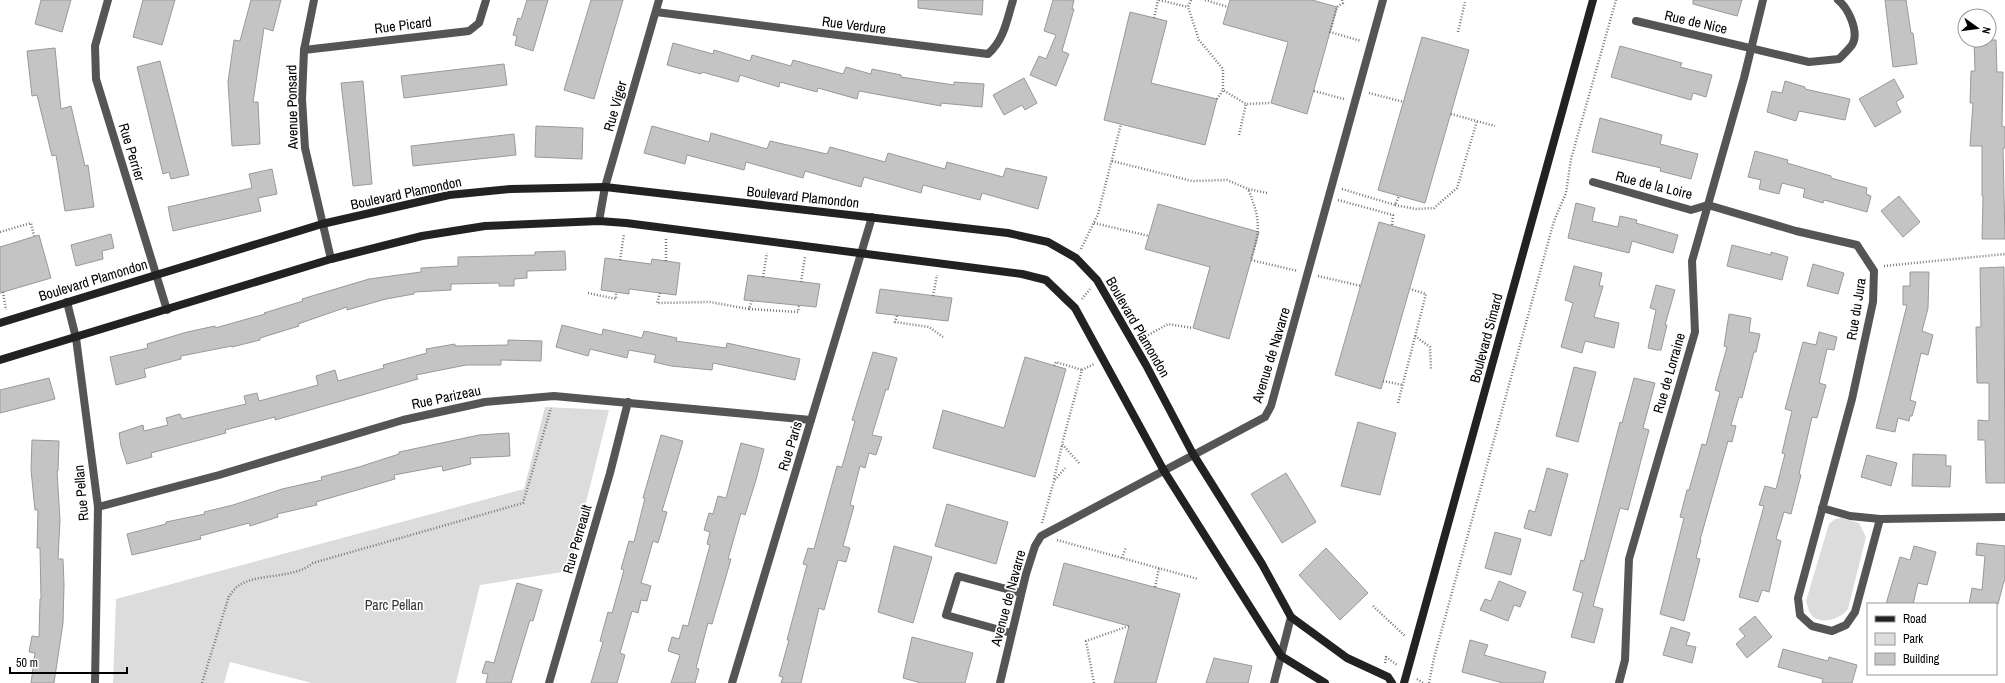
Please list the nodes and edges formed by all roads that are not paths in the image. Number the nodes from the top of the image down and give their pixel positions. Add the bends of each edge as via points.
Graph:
1 (108, 0) edge
2 (314, 0) edge
3 (486, 0) edge
4 (659, 0) edge
5 (1013, 0) edge
6 (1383, 0) edge
7 (1593, 0) edge
8 (1763, 0) edge
9 (1838, 0) edge
10 (656, 12) junction
11 (1636, 21) dead end
12 (1750, 49) junction
13 (304, 50) junction
14 (1593, 182) dead end
15 (605, 187) junction
16 (1708, 205) junction
17 (872, 217) junction
18 (599, 221) junction
19 (322, 224) junction
20 (862, 252) junction
21 (331, 259) junction
22 (157, 274) junction
23 (67, 302) junction
24 (167, 310) junction
25 (0, 323) edge
26 (76, 338) junction
27 (0, 360) edge
28 (628, 402) junction
29 (811, 420) junction
30 (1193, 454) junction
31 (1164, 471) junction
32 (98, 507) junction
33 (1822, 508) junction
34 (2005, 517) edge
35 (1880, 519) junction
36 (1021, 593) junction
37 (1291, 617) junction
38 (1011, 633) junction
39 (1281, 656) junction
40 (95, 683) edge
41 (549, 683) edge
42 (732, 683) edge
43 (1000, 683) edge
44 (1274, 683) edge
45 (1325, 683) edge
46 (1392, 683) edge
47 (1404, 683) edge
48 (1619, 683) edge

1 - 22 street, Rue Perrier via 94,46 96,79
2 - 13 street, Avenue Ponsard
3 - 13 street, Rue Picard via 479,23 469,31
4 - 10 street, Rue Viger
5 - 10 street, Rue Verdure via 1003,35 997,47 988,54
6 - 30 street, Avenue de Navarre via 1271,406 1264,417
7 - 47 street, Boulevard Simard
8 - 12 street, Rue de Lorraine
9 - 12 street via 1846,6 1853,24 1853,43 1839,59 1809,62
10 - 15 street, Rue Viger
11 - 12 street, Rue de Nice
12 - 16 street, Rue de Lorraine
13 - 19 street, Avenue Ponsard via 302,99 305,148
14 - 16 street, Rue de la Loire via 1691,210
15 - 17 street, Boulevard Plamondon
15 - 18 street, Rue Viger
15 - 19 street, Boulevard Plamondon via 511,189 449,195
16 - 33 street, Rue du Jura via 1796,231 1857,245 1874,270 1873,302 1852,400
16 - 48 street, Rue de Lorraine via 1692,261 1695,332 1629,559 1625,660
17 - 20 street, Rue Paris
17 - 30 street, Boulevard Plamondon via 1008,233 1048,242 1076,258 1097,280
18 - 20 street via 667,227 769,243
18 - 21 street via 485,226 422,236
19 - 21 street, Avenue Ponsard
19 - 22 street, Boulevard Plamondon
20 - 29 street, Rue Paris
20 - 31 street via 1022,274 1046,280 1076,308
21 - 24 street
22 - 23 street, Boulevard Plamondon
22 - 24 street, Rue Perrier
23 - 25 street, Boulevard Plamondon
23 - 26 street, Rue Pellan
24 - 26 street
26 - 27 street
26 - 32 street, Rue Pellan
28 - 29 street, Rue Parizeau
28 - 32 street, Rue Parizeau via 554,396 485,402 403,420 219,475
28 - 41 street, Rue Perreault
29 - 42 street, Rue Paris
30 - 31 street, Avenue de Navarre
30 - 37 street, Boulevard Plamondon via 1262,564
31 - 36 street, Avenue de Navarre via 1041,536 1035,546
31 - 39 street
32 - 40 street, Rue Pellan
33 - 35 street via 1850,516
33 - 35 street, Rue du Jura via 1798,598 1800,615 1812,626 1832,631 1846,626 1855,612
34 - 35 street
36 - 38 street, Avenue de Navarre
36 - 38 street via 958,576 946,615
37 - 39 street
37 - 46 street, Boulevard Plamondon via 1347,658 1388,677
38 - 43 street, Avenue de Navarre
39 - 44 street
39 - 45 street

